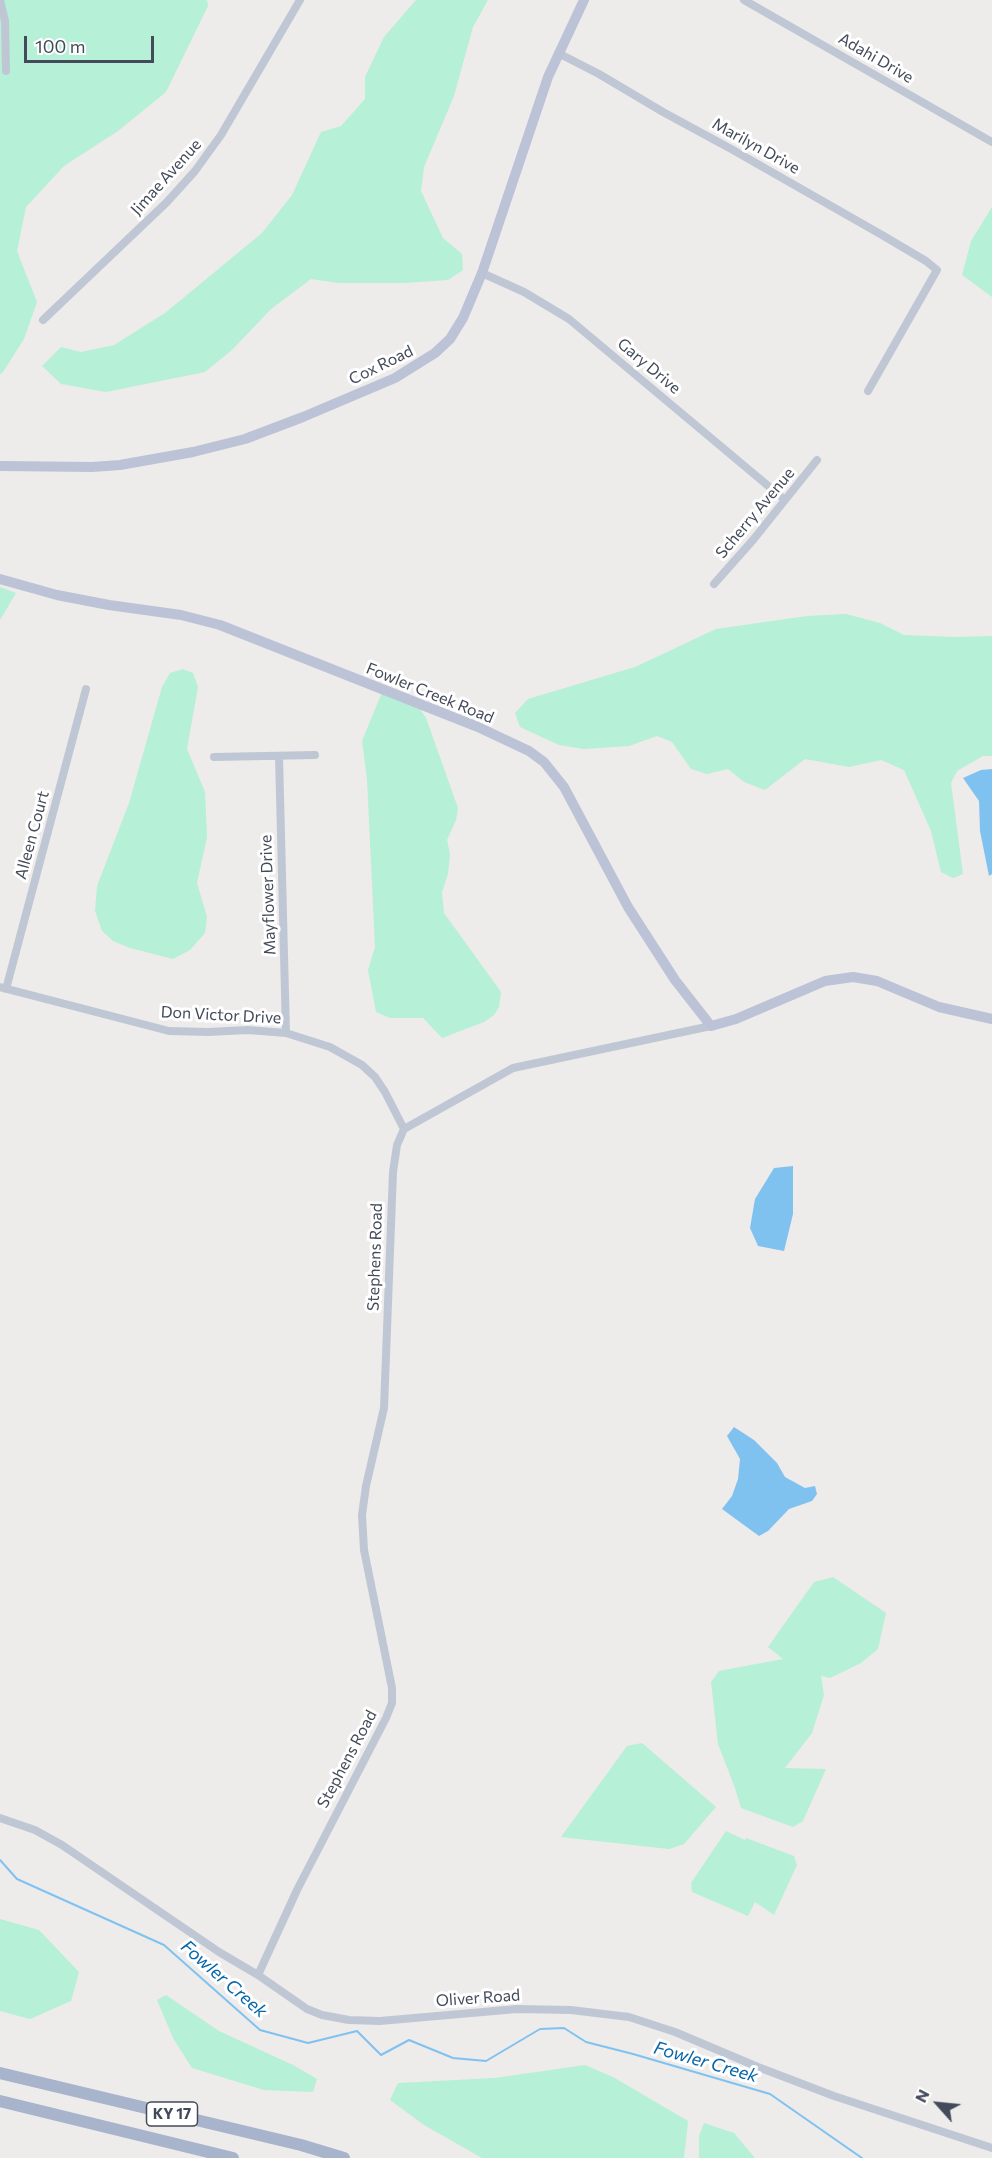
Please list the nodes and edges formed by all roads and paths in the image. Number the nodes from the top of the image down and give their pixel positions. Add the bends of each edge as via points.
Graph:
1 (0, 0) edge
2 (300, 0) edge
3 (584, 0) edge
4 (744, 0) edge
5 (558, 53) junction
6 (6, 71) dead end
7 (992, 142) edge
8 (482, 273) junction
9 (44, 320) dead end
10 (868, 391) dead end
11 (818, 460) dead end
12 (0, 466) edge
13 (785, 500) junction
14 (0, 579) edge
15 (714, 584) dead end
16 (86, 689) dead end
17 (315, 755) dead end
18 (279, 756) junction
19 (214, 757) dead end
20 (3, 988) edge
21 (992, 1018) edge
22 (711, 1026) junction
23 (286, 1033) junction
24 (404, 1129) junction
25 (0, 1818) edge
26 (258, 1975) junction
27 (0, 2073) edge
28 (0, 2101) edge
29 (992, 2148) edge
30 (233, 2158) edge
31 (344, 2158) edge

1 - 6 street
2 - 9 street, Jimae Avenue via 221,135 195,171 168,202
3 - 5 main road, Cox Road
4 - 7 street, Adahi Drive
5 - 8 main road, Cox Road
5 - 10 street, Marilyn Drive via 882,235 937,270
8 - 12 main road, Cox Road via 463,318 435,353 394,378 303,417 245,439 165,458 92,467
8 - 13 street, Gary Drive via 569,319
11 - 13 street, Scherry Avenue
13 - 15 street, Scherry Avenue
14 - 22 main road, Fowler Creek Road via 57,595 220,625 529,751 544,762 564,787 628,907 675,980
16 - 20 street, Alleen Court
17 - 18 street
18 - 19 street
18 - 23 street, Mayflower Drive
20 - 23 street, Don Victor Drive via 169,1030
21 - 22 main road via 939,1007 877,981 854,977 825,981
22 - 24 street via 513,1068
23 - 24 street, Don Victor Drive via 330,1047 362,1065 385,1092
24 - 26 street, Stephens Road via 393,1172 384,1408 362,1522 392,1703
25 - 26 street, Oliver Road via 62,1845
26 - 29 street, Oliver Road via 308,2009 349,2020 380,2021 518,2009 571,2010 629,2018 675,2032 834,2096
27 - 31 main road, KY 17
28 - 30 main road, KY 17

